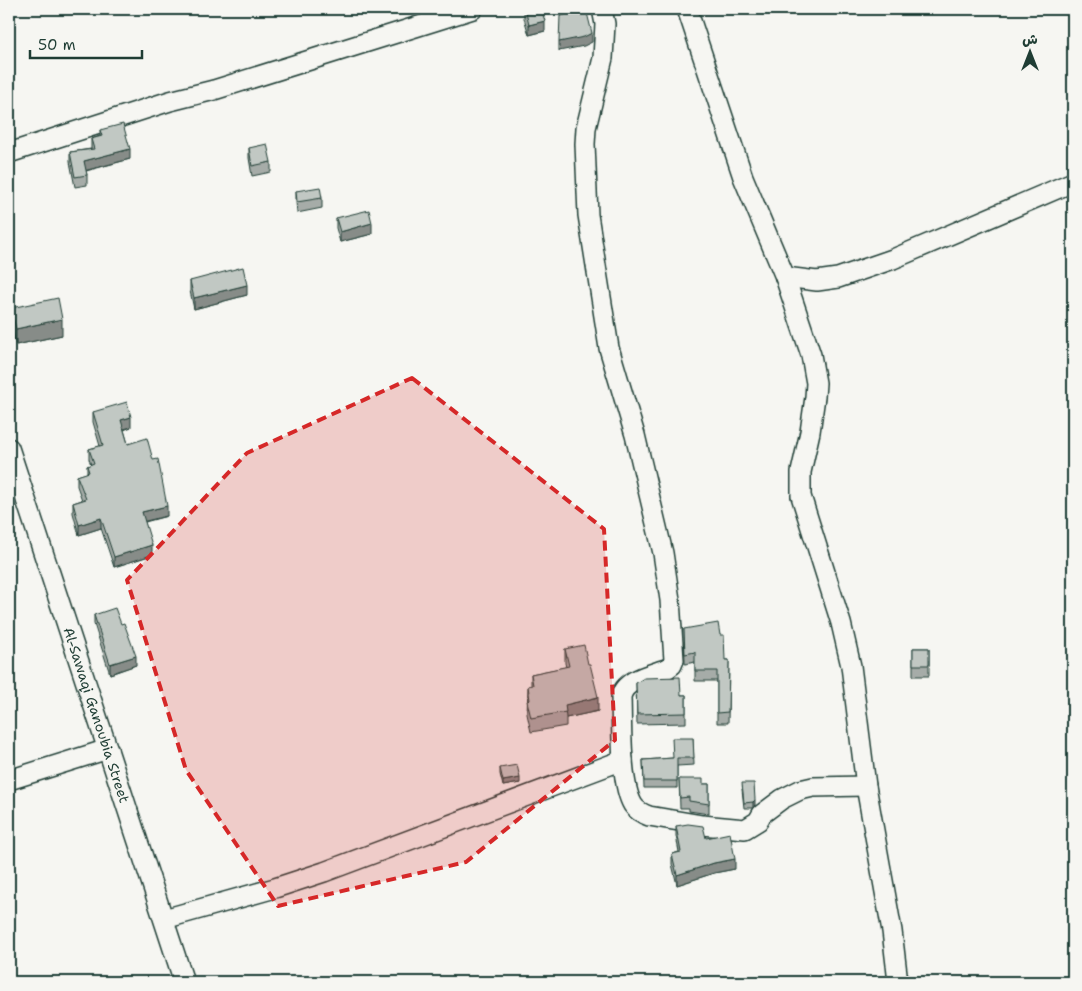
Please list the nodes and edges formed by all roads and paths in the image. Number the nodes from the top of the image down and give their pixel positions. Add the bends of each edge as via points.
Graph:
1 (474, 9) edge
2 (602, 9) edge
3 (686, 9) edge
4 (9, 153) edge
5 (1073, 182) edge
6 (785, 277) junction
7 (9, 448) edge
8 (108, 748) junction
9 (623, 760) junction
10 (9, 780) edge
11 (866, 786) junction
12 (164, 919) junction
13 (184, 982) edge
14 (898, 982) edge

1 - 4 street
2 - 9 street via 605,24 603,58 585,144 590,234 609,348 635,435 663,553 674,660 668,668 633,682 622,691
3 - 6 street via 743,177
5 - 6 street via 893,259 838,278 817,281
6 - 11 street via 810,348 816,383 801,472 801,496 841,623 851,666
7 - 8 street, Al-Sawaqi Ganoubia Street
8 - 10 street
8 - 12 street, Al-Sawaqi Ganoubia Street
9 - 11 street via 629,794 641,813 702,824 745,828 782,799 800,790
9 - 12 street via 324,872
11 - 14 street
12 - 13 street, Al-Sawaqi Ganoubia Street

